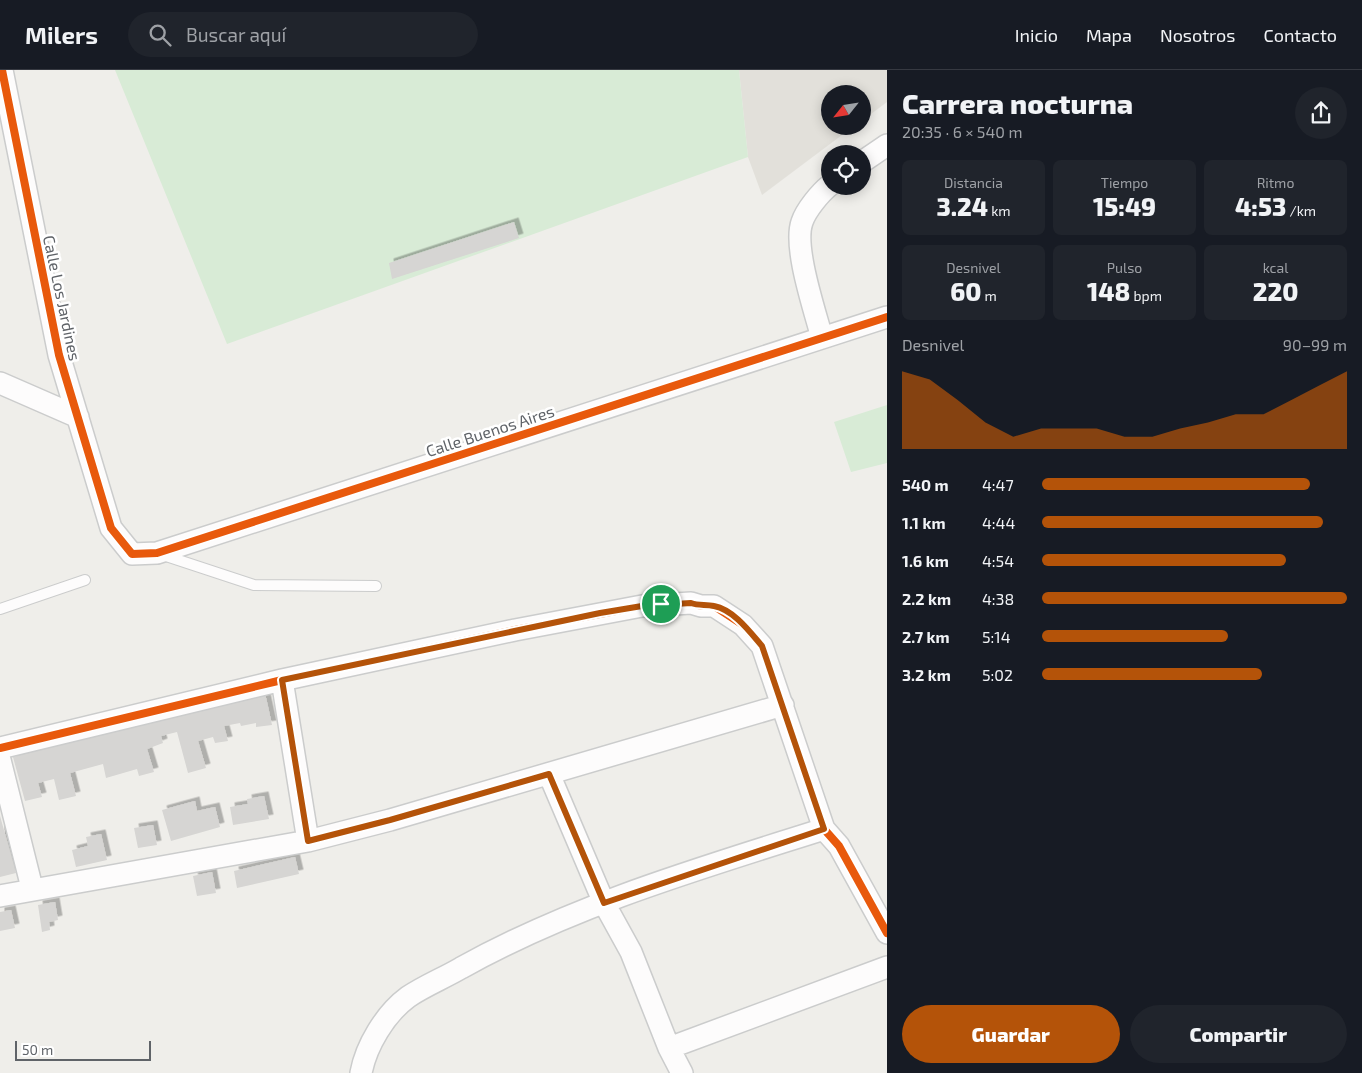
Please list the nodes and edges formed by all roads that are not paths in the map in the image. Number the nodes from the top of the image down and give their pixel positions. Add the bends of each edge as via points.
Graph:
1 (2, 70) edge
2 (4, 107) edge
3 (887, 145) edge
4 (871, 156) edge
5 (821, 195) edge
6 (887, 317) edge
7 (822, 338) junction
8 (0, 383) edge
9 (78, 417) junction
10 (111, 528) joint
11 (157, 553) junction
12 (85, 580) dead end
13 (376, 586) dead end
14 (0, 609) edge
15 (282, 680) junction
16 (783, 705) junction
17 (0, 748) edge
18 (0, 760) edge
19 (549, 774) junction
20 (824, 829) junction
21 (308, 841) junction
22 (32, 888) junction
23 (0, 896) edge
24 (604, 903) junction
25 (887, 933) edge
26 (887, 967) edge
27 (669, 1048) junction
28 (361, 1073) edge
29 (682, 1073) edge

1 - 2 street, Calle Los Jardines
2 - 9 street, Calle Los Jardines via 59,355
3 - 4 street
5 - 7 street via 802,222 800,248
6 - 7 street, Calle Buenos Aires
7 - 11 street, Calle Buenos Aires
8 - 9 street
9 - 10 street, Calle Los Jardines
10 - 11 street, Calle Buenos Aires via 132,554
11 - 13 lane via 254,585
12 - 14 lane
15 - 16 street via 600,613 691,603 724,610 753,636 762,646
15 - 17 street
15 - 21 street
16 - 19 street
16 - 20 street
18 - 22 street
19 - 21 street
19 - 24 street
20 - 24 street
20 - 25 street via 839,846
21 - 22 street
22 - 23 street
24 - 27 street via 631,952
24 - 28 street via 578,911 498,947 408,997 370,1045
26 - 27 street
27 - 29 street

